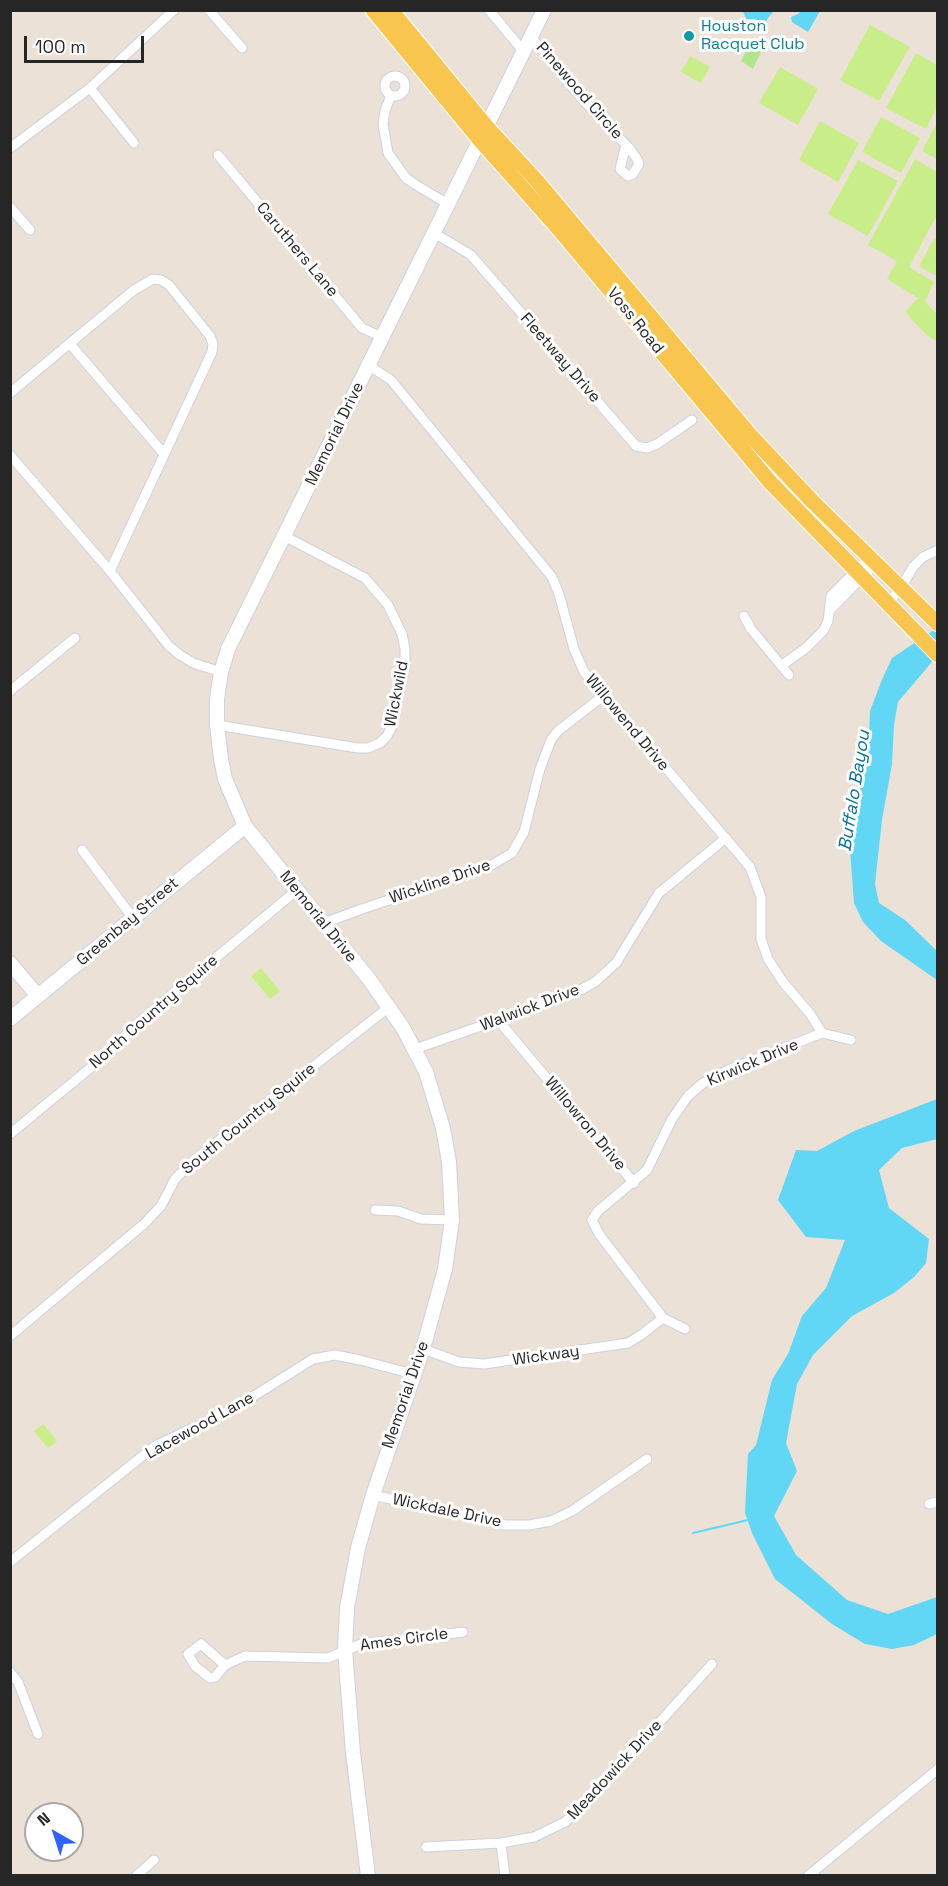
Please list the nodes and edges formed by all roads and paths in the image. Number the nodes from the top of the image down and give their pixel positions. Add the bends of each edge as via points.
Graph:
1 (174, 10) edge
2 (209, 10) edge
3 (373, 10) edge
4 (391, 10) edge
5 (489, 10) edge
6 (544, 10) edge
7 (531, 37) junction
8 (242, 48) dead end
9 (524, 52) junction
10 (90, 88) junction
11 (391, 95) dead end
12 (483, 133) junction
13 (134, 143) dead end
14 (626, 145) dead end
15 (10, 148) edge
16 (218, 155) dead end
17 (448, 204) junction
18 (10, 207) edge
19 (30, 230) dead end
20 (434, 233) junction
21 (626, 285) junction
22 (613, 295) junction
23 (382, 337) junction
24 (70, 344) junction
25 (688, 360) junction
26 (368, 365) junction
27 (675, 369) junction
28 (10, 393) edge
29 (692, 420) dead end
30 (164, 454) junction
31 (10, 455) edge
32 (813, 502) junction
33 (800, 513) junction
34 (284, 536) junction
35 (938, 550) edge
36 (872, 561) junction
37 (110, 571) junction
38 (860, 574) junction
39 (901, 588) junction
40 (887, 604) junction
41 (744, 616) dead end
42 (938, 624) edge
43 (75, 638) dead end
44 (938, 655) edge
45 (782, 665) junction
46 (221, 672) junction
47 (789, 675) dead end
48 (10, 691) edge
49 (603, 696) junction
50 (217, 725) junction
51 (245, 826) junction
52 (726, 838) junction
53 (82, 850) dead end
54 (297, 890) junction
55 (133, 918) junction
56 (324, 923) junction
57 (10, 963) edge
58 (38, 996) junction
59 (390, 1007) junction
60 (10, 1019) edge
61 (499, 1021) junction
62 (822, 1034) junction
63 (851, 1040) dead end
64 (415, 1049) junction
65 (10, 1134) edge
66 (634, 1183) junction
67 (375, 1209) dead end
68 (452, 1220) junction
69 (663, 1318) junction
70 (685, 1329) dead end
71 (10, 1336) edge
72 (423, 1349) junction
73 (413, 1374) junction
74 (647, 1459) dead end
75 (373, 1495) junction
76 (10, 1562) edge
77 (463, 1632) dead end
78 (345, 1650) junction
79 (712, 1664) dead end
80 (225, 1665) dead end
81 (10, 1672) edge
82 (38, 1734) dead end
83 (938, 1769) edge
84 (501, 1843) junction
85 (426, 1847) dead end
86 (154, 1860) dead end
87 (136, 1875) edge
88 (368, 1875) edge
89 (505, 1875) edge
90 (808, 1875) edge

1 - 10 street
2 - 8 street
3 - 12 main road, Voss Road
4 - 12 main road, Voss Road
5 - 9 street
6 - 7 street, Memorial Drive
7 - 9 street, Memorial Drive
7 - 14 street, Pinewood Circle
9 - 12 street, Memorial Drive
10 - 13 street
10 - 15 street
11 - 17 street via 383,124 388,153 406,178
12 - 17 street, Memorial Drive
12 - 21 main road, Voss Road via 537,181
12 - 22 main road, Voss Road
16 - 23 street, Caruthers Lane via 362,328
17 - 20 street, Memorial Drive
18 - 19 street
20 - 23 street, Memorial Drive
20 - 29 street, Fleetway Drive via 471,255 636,446 647,448 657,444
21 - 22 main road
21 - 25 main road, Voss Road
22 - 27 main road, Voss Road
23 - 26 street, Memorial Drive
24 - 28 street
24 - 30 street
24 - 30 street via 143,284 153,279 169,285 213,344
25 - 27 main road
25 - 32 main road, Voss Road
26 - 34 street, Memorial Drive
26 - 49 street, Willowend Drive via 391,380 552,577 574,649 584,672
27 - 33 main road, Voss Road
30 - 37 street
31 - 37 street
32 - 33 main road
32 - 36 main road, Voss Road
33 - 38 main road, Voss Road
34 - 46 street, Memorial Drive via 228,649
34 - 50 street, Wickwild via 365,578 388,605 405,649 392,726 380,743 358,748
35 - 39 street via 913,567
36 - 38 street
36 - 39 main road, Voss Road
37 - 46 street via 169,646 207,669
38 - 40 main road, Voss Road
38 - 45 street via 829,611 824,630
39 - 40 street
39 - 42 main road, Voss Road
40 - 44 main road, Voss Road
41 - 45 street via 751,630
43 - 48 street
45 - 47 street
46 - 50 street, Memorial Drive
49 - 52 street, Willowend Drive
49 - 56 street, Wickline Drive via 551,740 524,832 512,853 490,866
50 - 51 street, Memorial Drive via 225,779
51 - 54 street, Memorial Drive
51 - 55 street, Greenbay Street
52 - 61 street, Walwick Drive via 659,893 616,963 595,982
52 - 62 street, Willowend Drive via 750,867 761,897 761,939 768,959
53 - 55 street
54 - 56 street, Memorial Drive
54 - 65 street, North Country Squire
55 - 58 street, Greenbay Street
56 - 59 street, Memorial Drive
57 - 58 street
58 - 60 street, Greenbay Street
59 - 64 street, Memorial Drive
59 - 71 street, South Country Squire via 194,1160 144,1224
61 - 64 street, Walwick Drive
61 - 66 street, Willowron Drive
62 - 63 street
62 - 66 street, Kirwick Drive via 703,1083 672,1119 647,1170
64 - 68 street, Memorial Drive via 443,1128
66 - 69 street, Willowron Drive via 592,1220
67 - 68 street via 421,1219
68 - 72 street, Memorial Drive via 445,1269
69 - 70 street, Willowron Drive
69 - 72 street, Wickway via 628,1343 484,1364 459,1362
72 - 73 street, Memorial Drive
73 - 75 street, Memorial Drive
73 - 76 street, Lacewood Lane via 335,1355 313,1359 233,1409 155,1446
74 - 75 street, Wickdale Drive via 572,1512 530,1525 505,1525
75 - 78 street, Memorial Drive via 347,1608
77 - 78 street, Ames Circle via 361,1644
78 - 80 street, Ames Circle via 328,1658 245,1656
78 - 88 street, Memorial Drive
79 - 84 street, Meadowick Drive via 586,1804 565,1822 536,1837
81 - 82 street via 18,1682
83 - 90 street
84 - 85 street, Meadowick Drive
84 - 89 street
86 - 87 street

